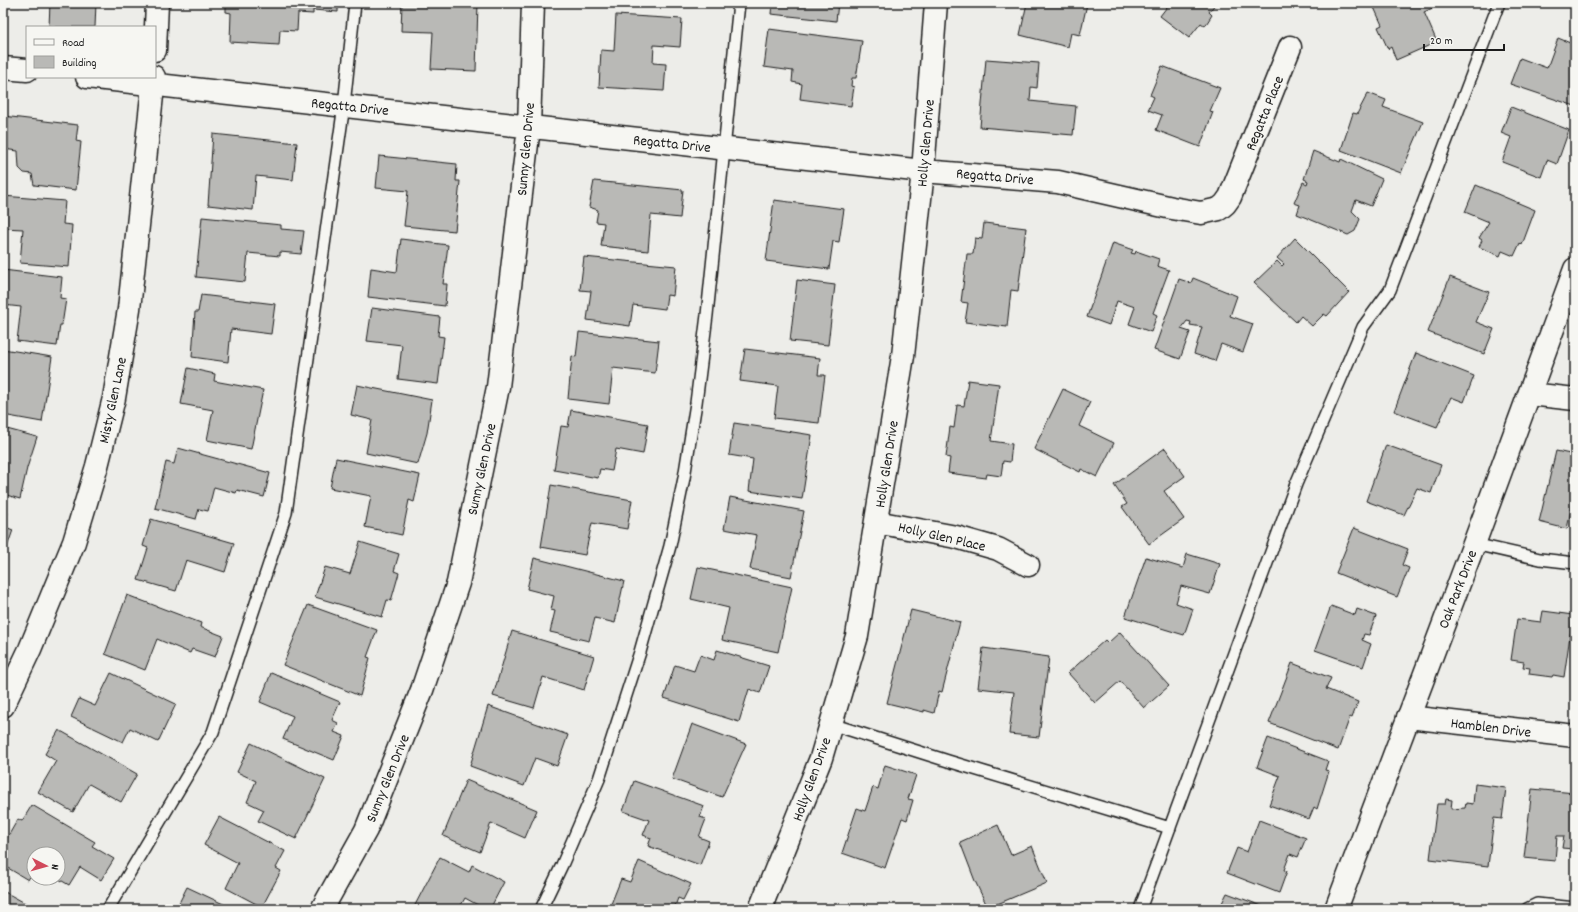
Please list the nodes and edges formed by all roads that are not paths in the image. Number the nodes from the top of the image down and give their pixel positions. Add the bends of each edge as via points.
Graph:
1 (157, 3) edge
2 (355, 3) edge
3 (533, 3) edge
4 (739, 3) edge
5 (936, 3) edge
6 (1499, 3) edge
7 (156, 26) edge
8 (1290, 47) dead end
9 (3, 68) edge
10 (26, 70) edge
11 (104, 78) edge
12 (154, 81) edge
13 (344, 105) junction
14 (529, 127) junction
15 (725, 149) junction
16 (923, 170) junction
17 (1238, 178) joint
18 (1575, 268) edge
19 (1530, 394) junction
20 (1575, 399) edge
21 (876, 522) junction
22 (1474, 544) junction
23 (1575, 563) edge
24 (1028, 565) dead end
25 (3, 706) edge
26 (1408, 717) junction
27 (831, 724) junction
28 (1575, 736) edge
29 (1170, 828) junction
30 (1575, 908) edge
31 (108, 909) edge
32 (322, 909) edge
33 (541, 909) edge
34 (760, 909) edge
35 (1140, 909) edge
36 (1336, 909) edge
37 (1527, 909) edge

1 - 7 street
2 - 13 lane
3 - 14 street, Sunny Glen Drive
4 - 15 lane
5 - 16 street, Holly Glen Drive
6 - 29 lane via 1390,290 1363,328 1296,484
8 - 17 street, Regatta Place
9 - 10 street
11 - 12 street, Regatta Drive
12 - 13 street, Regatta Drive
12 - 25 street, Misty Glen Lane via 129,309 114,398 74,542
13 - 14 street, Regatta Drive
13 - 31 lane via 286,513 213,732
14 - 15 street, Regatta Drive
14 - 32 street, Sunny Glen Drive via 498,387 458,583 422,690 366,830
15 - 16 street, Regatta Drive
15 - 33 lane via 696,403 670,546 640,652 599,779
16 - 17 street, Regatta Drive via 1058,182 1201,213 1219,209 1225,204
16 - 21 street, Holly Glen Drive via 903,356
18 - 19 street, Oak Park Drive
19 - 20 street
19 - 22 street, Oak Park Drive
21 - 24 street, Holly Glen Place via 956,537 998,550
21 - 27 street, Holly Glen Drive via 857,636
22 - 23 lane via 1540,559
22 - 26 street, Oak Park Drive
26 - 28 street, Hamblen Drive
26 - 36 street, Oak Park Drive
27 - 29 lane
27 - 34 street, Holly Glen Drive via 821,758
29 - 35 lane
30 - 37 lane via 1537,904

